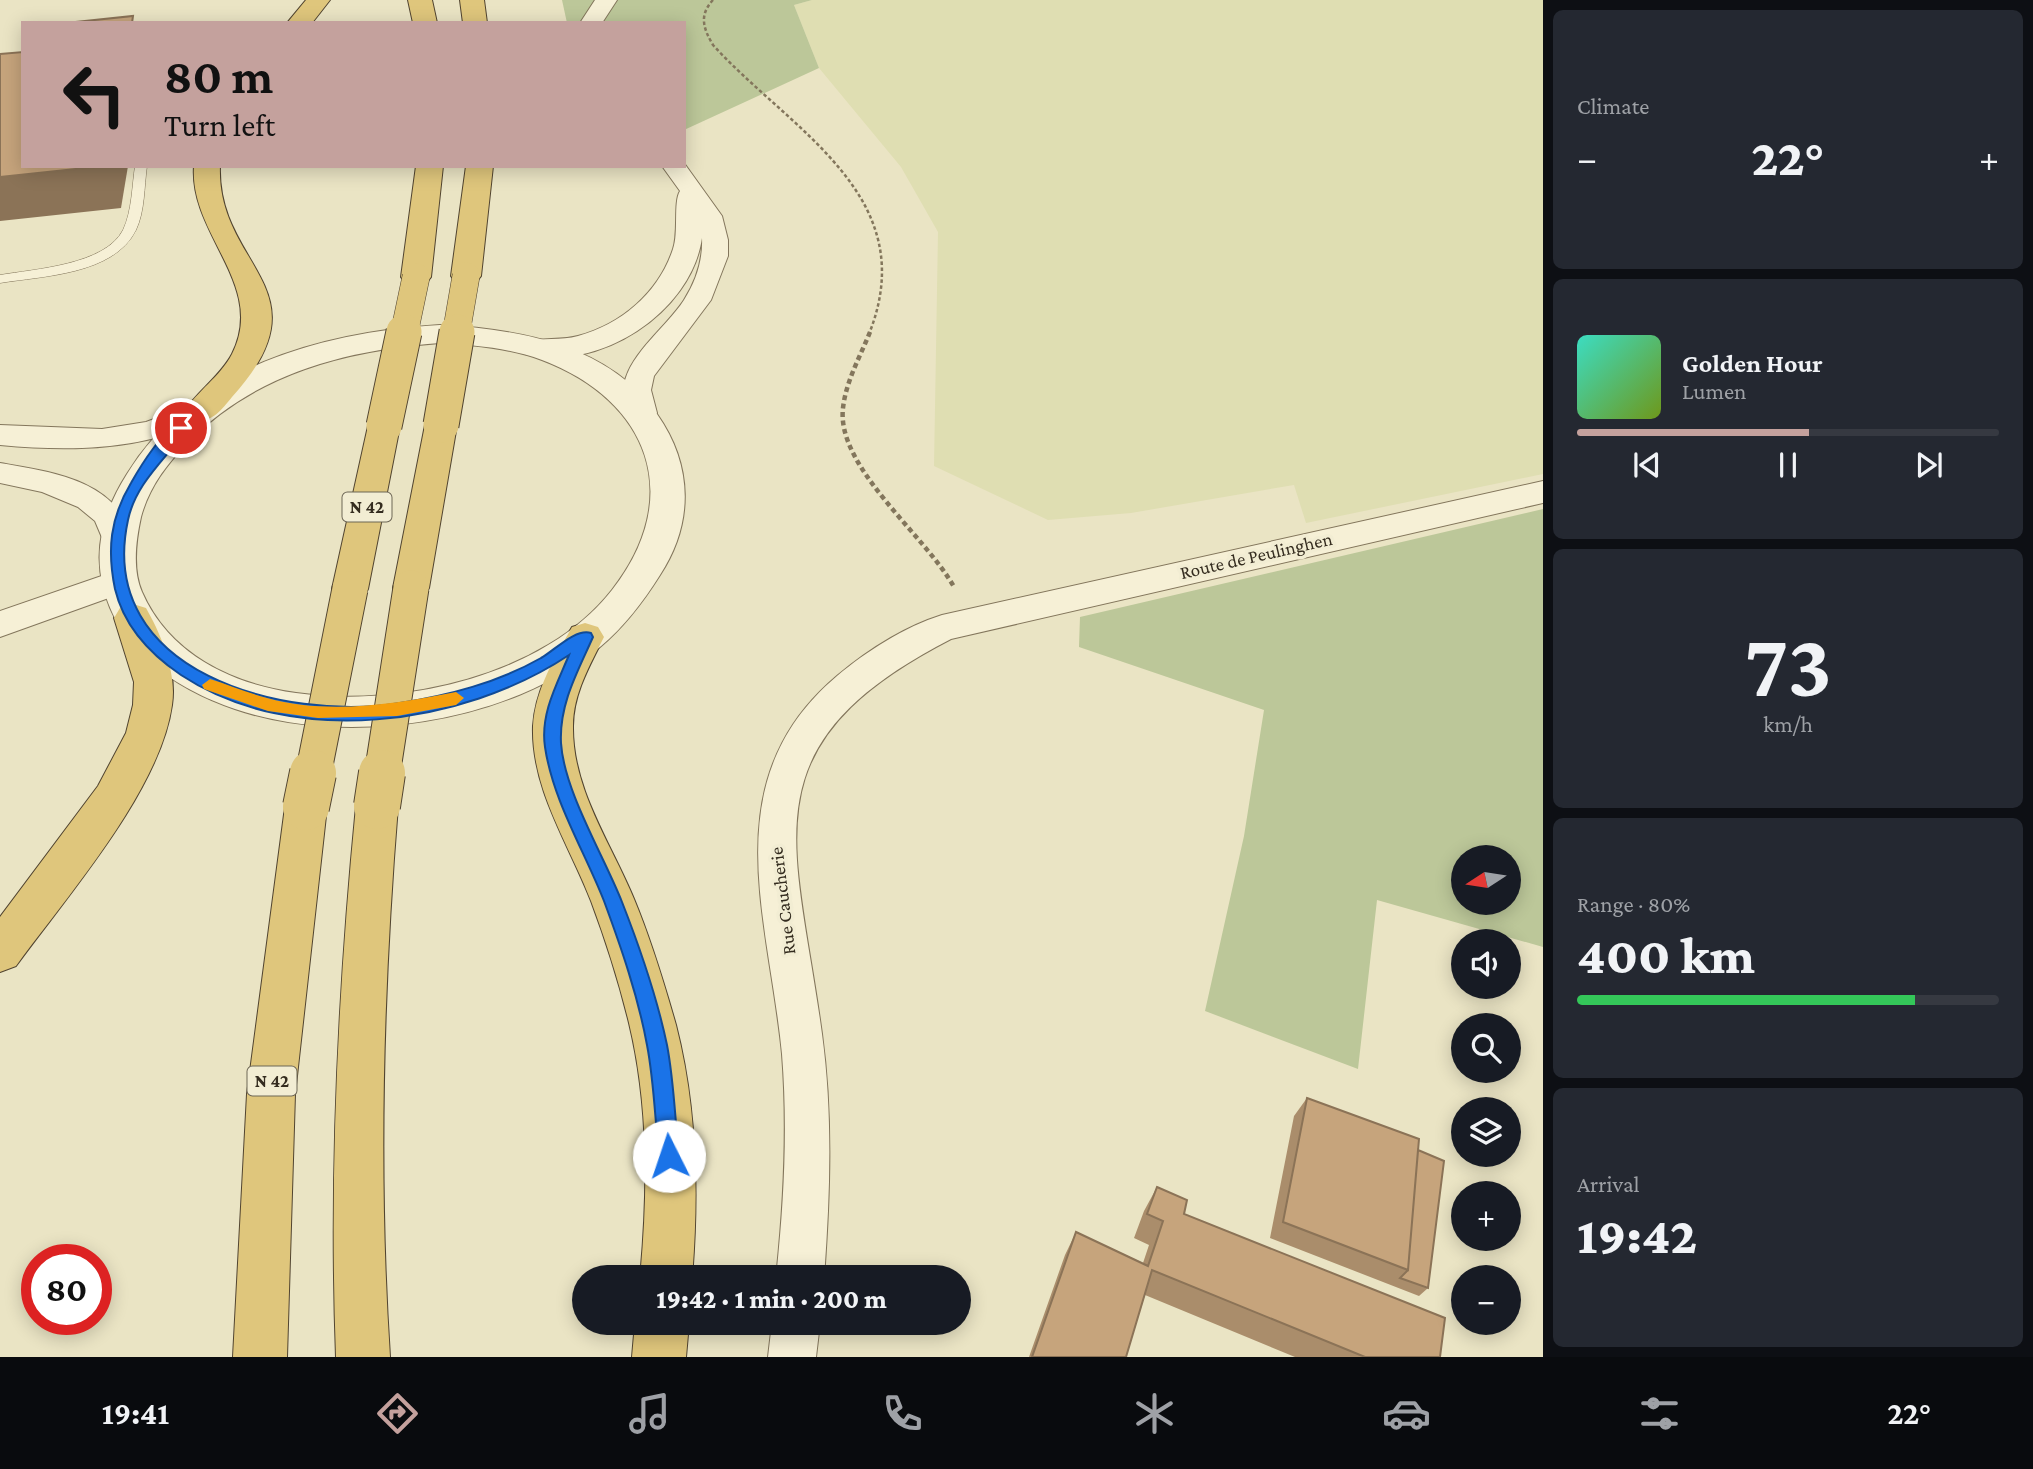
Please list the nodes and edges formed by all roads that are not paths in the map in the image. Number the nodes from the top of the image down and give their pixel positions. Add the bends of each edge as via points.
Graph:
1 (318, 0) edge
2 (421, 0) edge
3 (472, 0) edge
4 (606, 0) edge
5 (301, 21) edge
6 (425, 21) edge
7 (475, 21) edge
8 (592, 21) edge
9 (141, 168) edge
10 (207, 168) edge
11 (430, 168) edge
12 (480, 168) edge
13 (682, 177) edge
14 (0, 279) edge
15 (535, 348) junction
16 (200, 412) junction
17 (642, 413) junction
18 (0, 435) edge
19 (0, 473) edge
20 (1543, 492) edge
21 (117, 539) junction
22 (126, 600) junction
23 (970, 620) joint
24 (0, 624) edge
25 (585, 637) junction
26 (0, 952) edge
27 (667, 1265) edge
28 (801, 1265) edge
29 (661, 1335) edge
30 (795, 1335) edge
31 (260, 1357) edge
32 (363, 1357) edge
33 (659, 1357) edge
34 (792, 1357) edge

1 - 5 highway
2 - 6 highway
3 - 7 highway
4 - 8 street
9 - 14 lane via 129,230 119,245 88,262
10 - 16 highway via 214,214 252,285 258,316 242,366
11 - 31 highway, N 42, bridge via 416,277 306,807 271,1094
12 - 32 highway, bridge via 475,223 377,806 360,1066 357,1196
13 - 15 street via 694,217 692,240 663,293 625,327 604,337 576,346
13 - 17 street via 712,225 715,264 686,318 638,379
15 - 16 street via 465,335 363,341 264,373
15 - 17 street via 596,374
16 - 18 street via 136,437 75,440
16 - 21 street via 164,444 138,481
17 - 25 street via 667,463 667,521 640,581
19 - 21 street via 43,483 100,506
20 - 23 street, Route de Peulinghen
21 - 22 street
22 - 24 street
22 - 25 street via 169,659 223,691 292,709 344,713 424,706 475,693 546,663
22 - 26 highway via 149,656 153,682 153,707 145,735 108,803
23 - 28 street, Rue Caucherie via 915,640 837,696 809,724 789,761 778,798 778,891 803,1054 808,1136
25 - 27 highway via 559,695 553,747 571,808 612,901 641,983 657,1045 671,1182
29 - 33 highway
30 - 34 street

